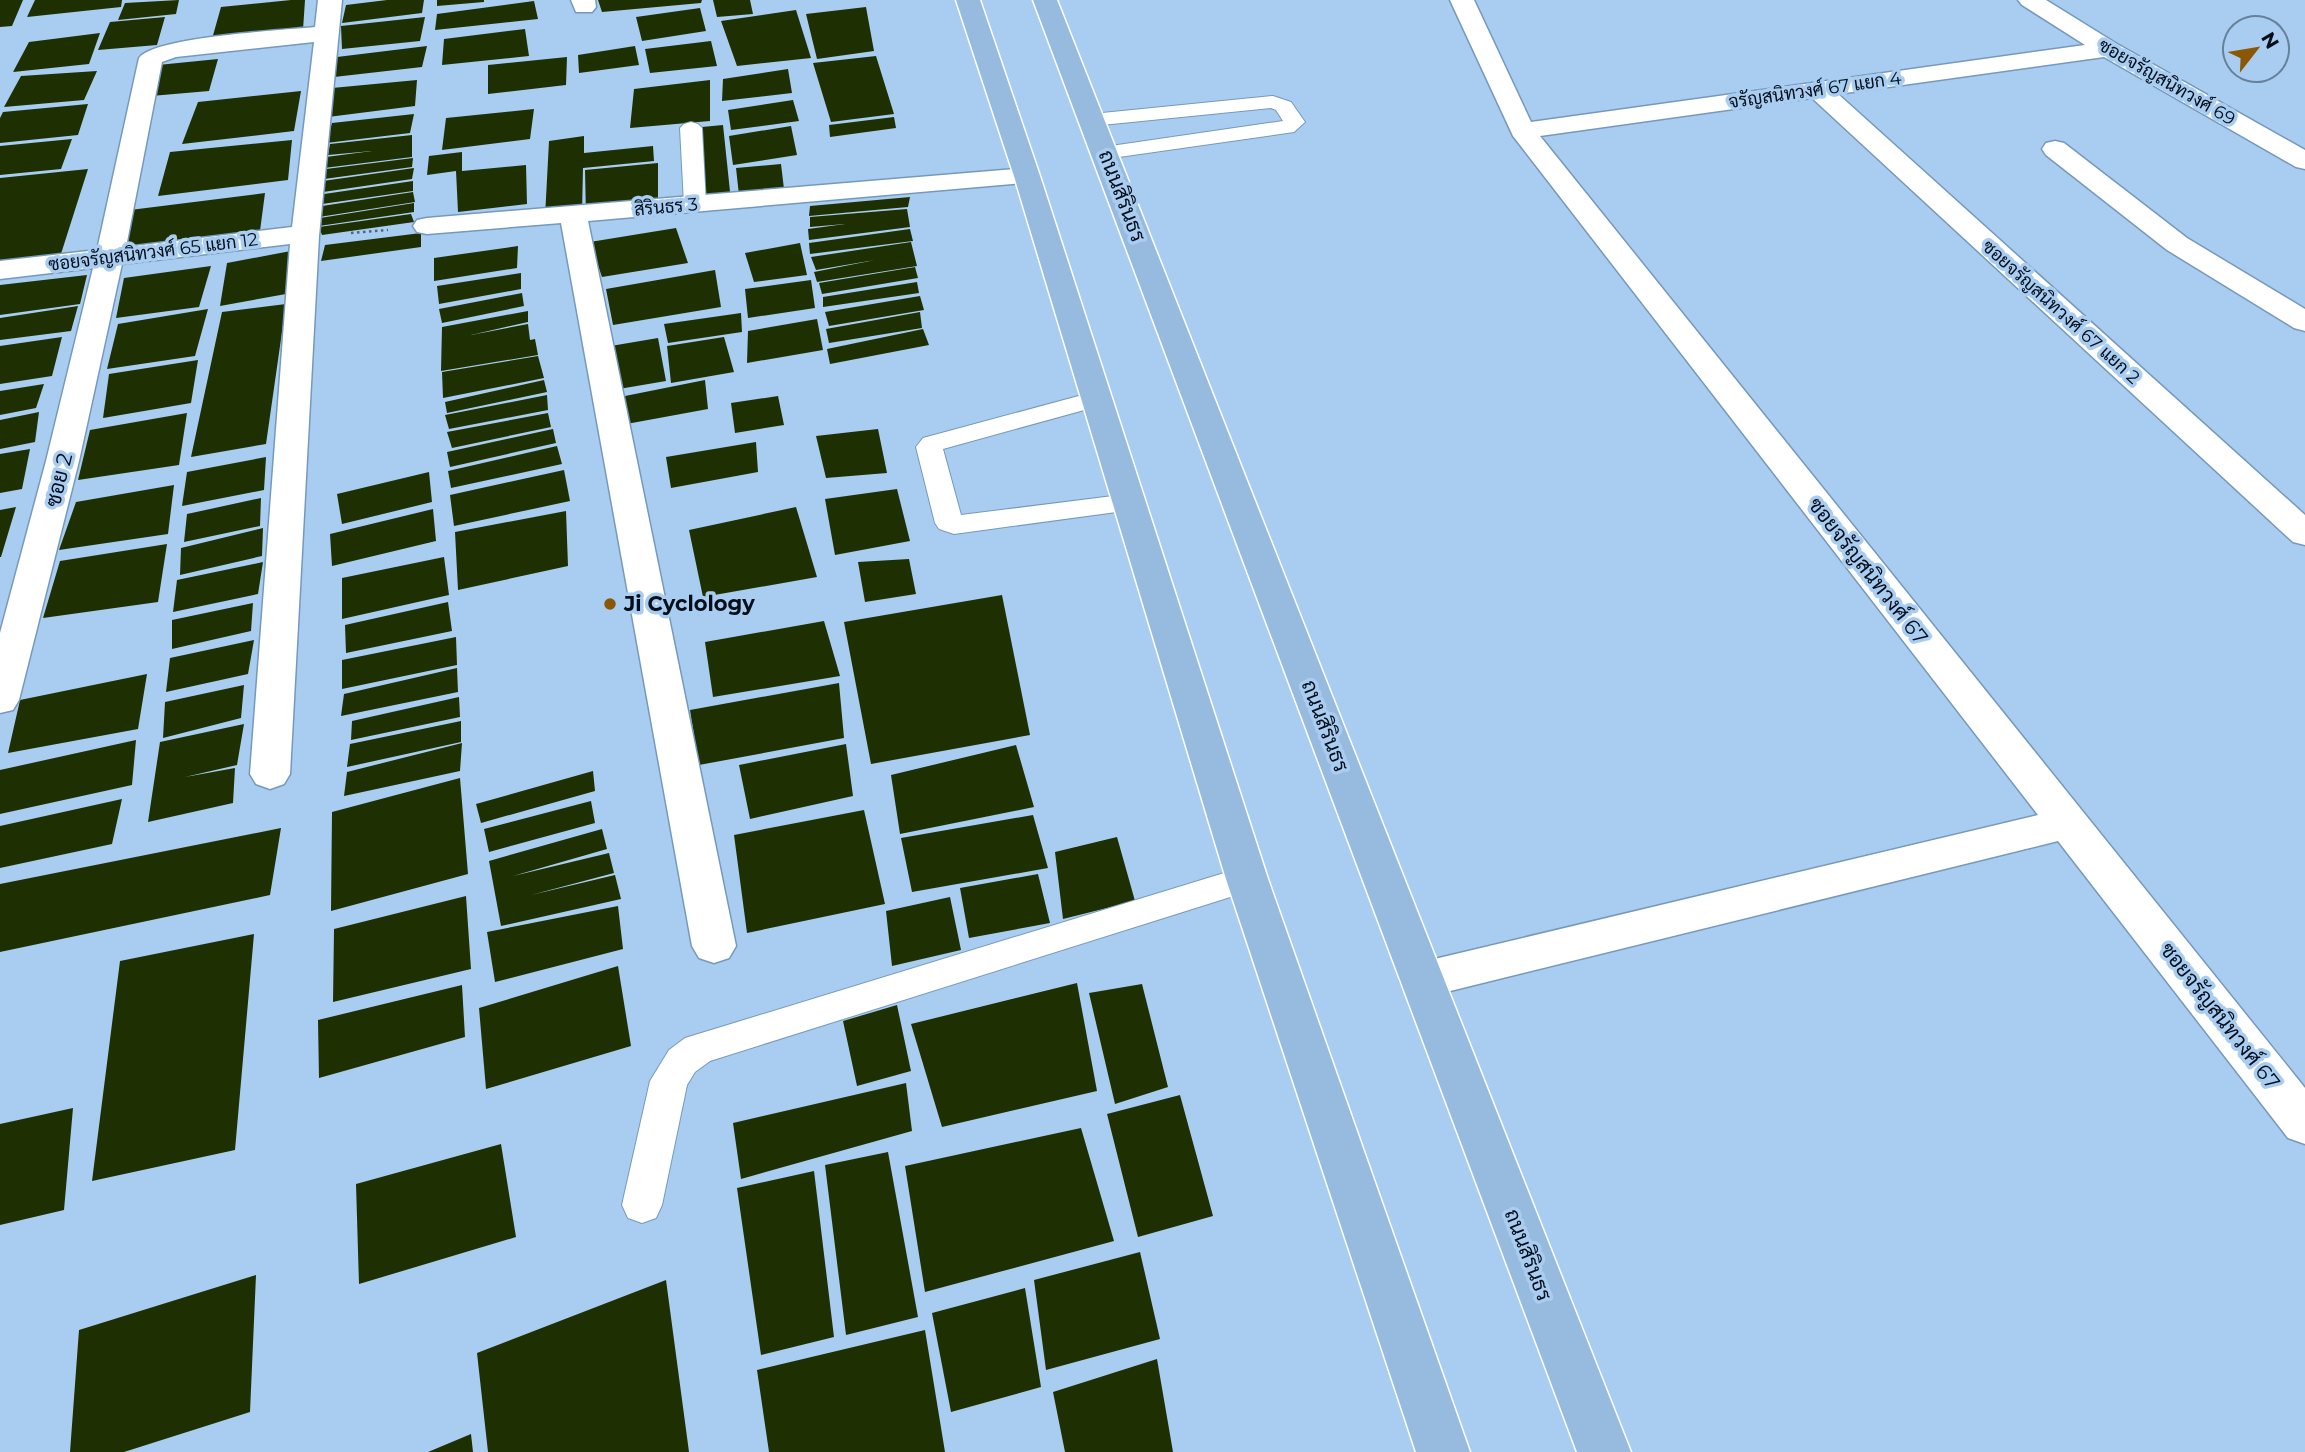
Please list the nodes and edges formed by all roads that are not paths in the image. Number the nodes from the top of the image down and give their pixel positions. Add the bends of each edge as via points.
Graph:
1 (330, 0) edge
2 (968, 0) edge
3 (1045, 0) edge
4 (1462, 0) edge
5 (2030, 0) edge
6 (326, 33) junction
7 (2108, 49) junction
8 (1818, 90) junction
9 (1184, 111) junction
10 (691, 128) dead end
11 (1522, 131) junction
12 (1099, 136) junction
13 (1199, 140) junction
14 (2055, 149) dead end
15 (2305, 161) edge
16 (1027, 176) junction
17 (695, 204) junction
18 (573, 215) junction
19 (427, 226) road end
20 (305, 235) junction
21 (112, 257) junction
22 (0, 270) edge
23 (2305, 322) edge
24 (1097, 399) junction
25 (1129, 503) junction
26 (2305, 534) edge
27 (0, 700) edge
28 (270, 774) dead end
29 (2067, 823) junction
30 (1247, 879) junction
31 (714, 946) dead end
32 (1422, 979) junction
33 (2305, 1123) edge
34 (642, 1205) dead end
35 (1443, 1452) edge
36 (1604, 1452) edge

1 - 6 street
2 - 16 main road
3 - 12 main road, ถนนสิรินธร
4 - 11 street, ซอยจรัญสนิทวงศ์ 67
5 - 7 street, ซอยจรัญสนิทวงศ์ 69
6 - 20 street
6 - 21 street, ซอย 2 via 171,50 151,58
7 - 8 street, จรัญสนิทวงศ์ 67 แยก 4
7 - 15 street, ซอยจรัญสนิทวงศ์ 69
8 - 11 street, จรัญสนิทวงศ์ 67 แยก 4
8 - 26 street, ซอยจรัญสนิทวงศ์ 67 แยก 2
9 - 12 lane
9 - 13 lane
9 - 13 lane via 1273,102 1284,106 1294,122 1287,128
10 - 17 lane
11 - 29 street, ซอยจรัญสนิทวงศ์ 67
12 - 13 lane
12 - 32 main road, ถนนสิรินธร
14 - 23 street via 2177,244
16 - 17 street, สิรินธร 3
16 - 24 main road
17 - 18 street, สิรินธร 3
18 - 19 street, สิรินธร 3
18 - 31 street
20 - 21 street, ซอยจรัญสนิทวงศ์ 65 แยก 12
20 - 28 street
21 - 22 street, ซอยจรัญสนิทวงศ์ 65 แยก 12
21 - 27 street, ซอย 2 via 66,454
24 - 25 main road
24 - 25 lane via 932,444 929,447 949,523
25 - 30 main road
29 - 32 street
29 - 33 street, ซอยจรัญสนิทวงศ์ 67
30 - 34 lane via 698,1049 669,1081
30 - 35 main road
32 - 36 main road, ถนนสิรินธร

